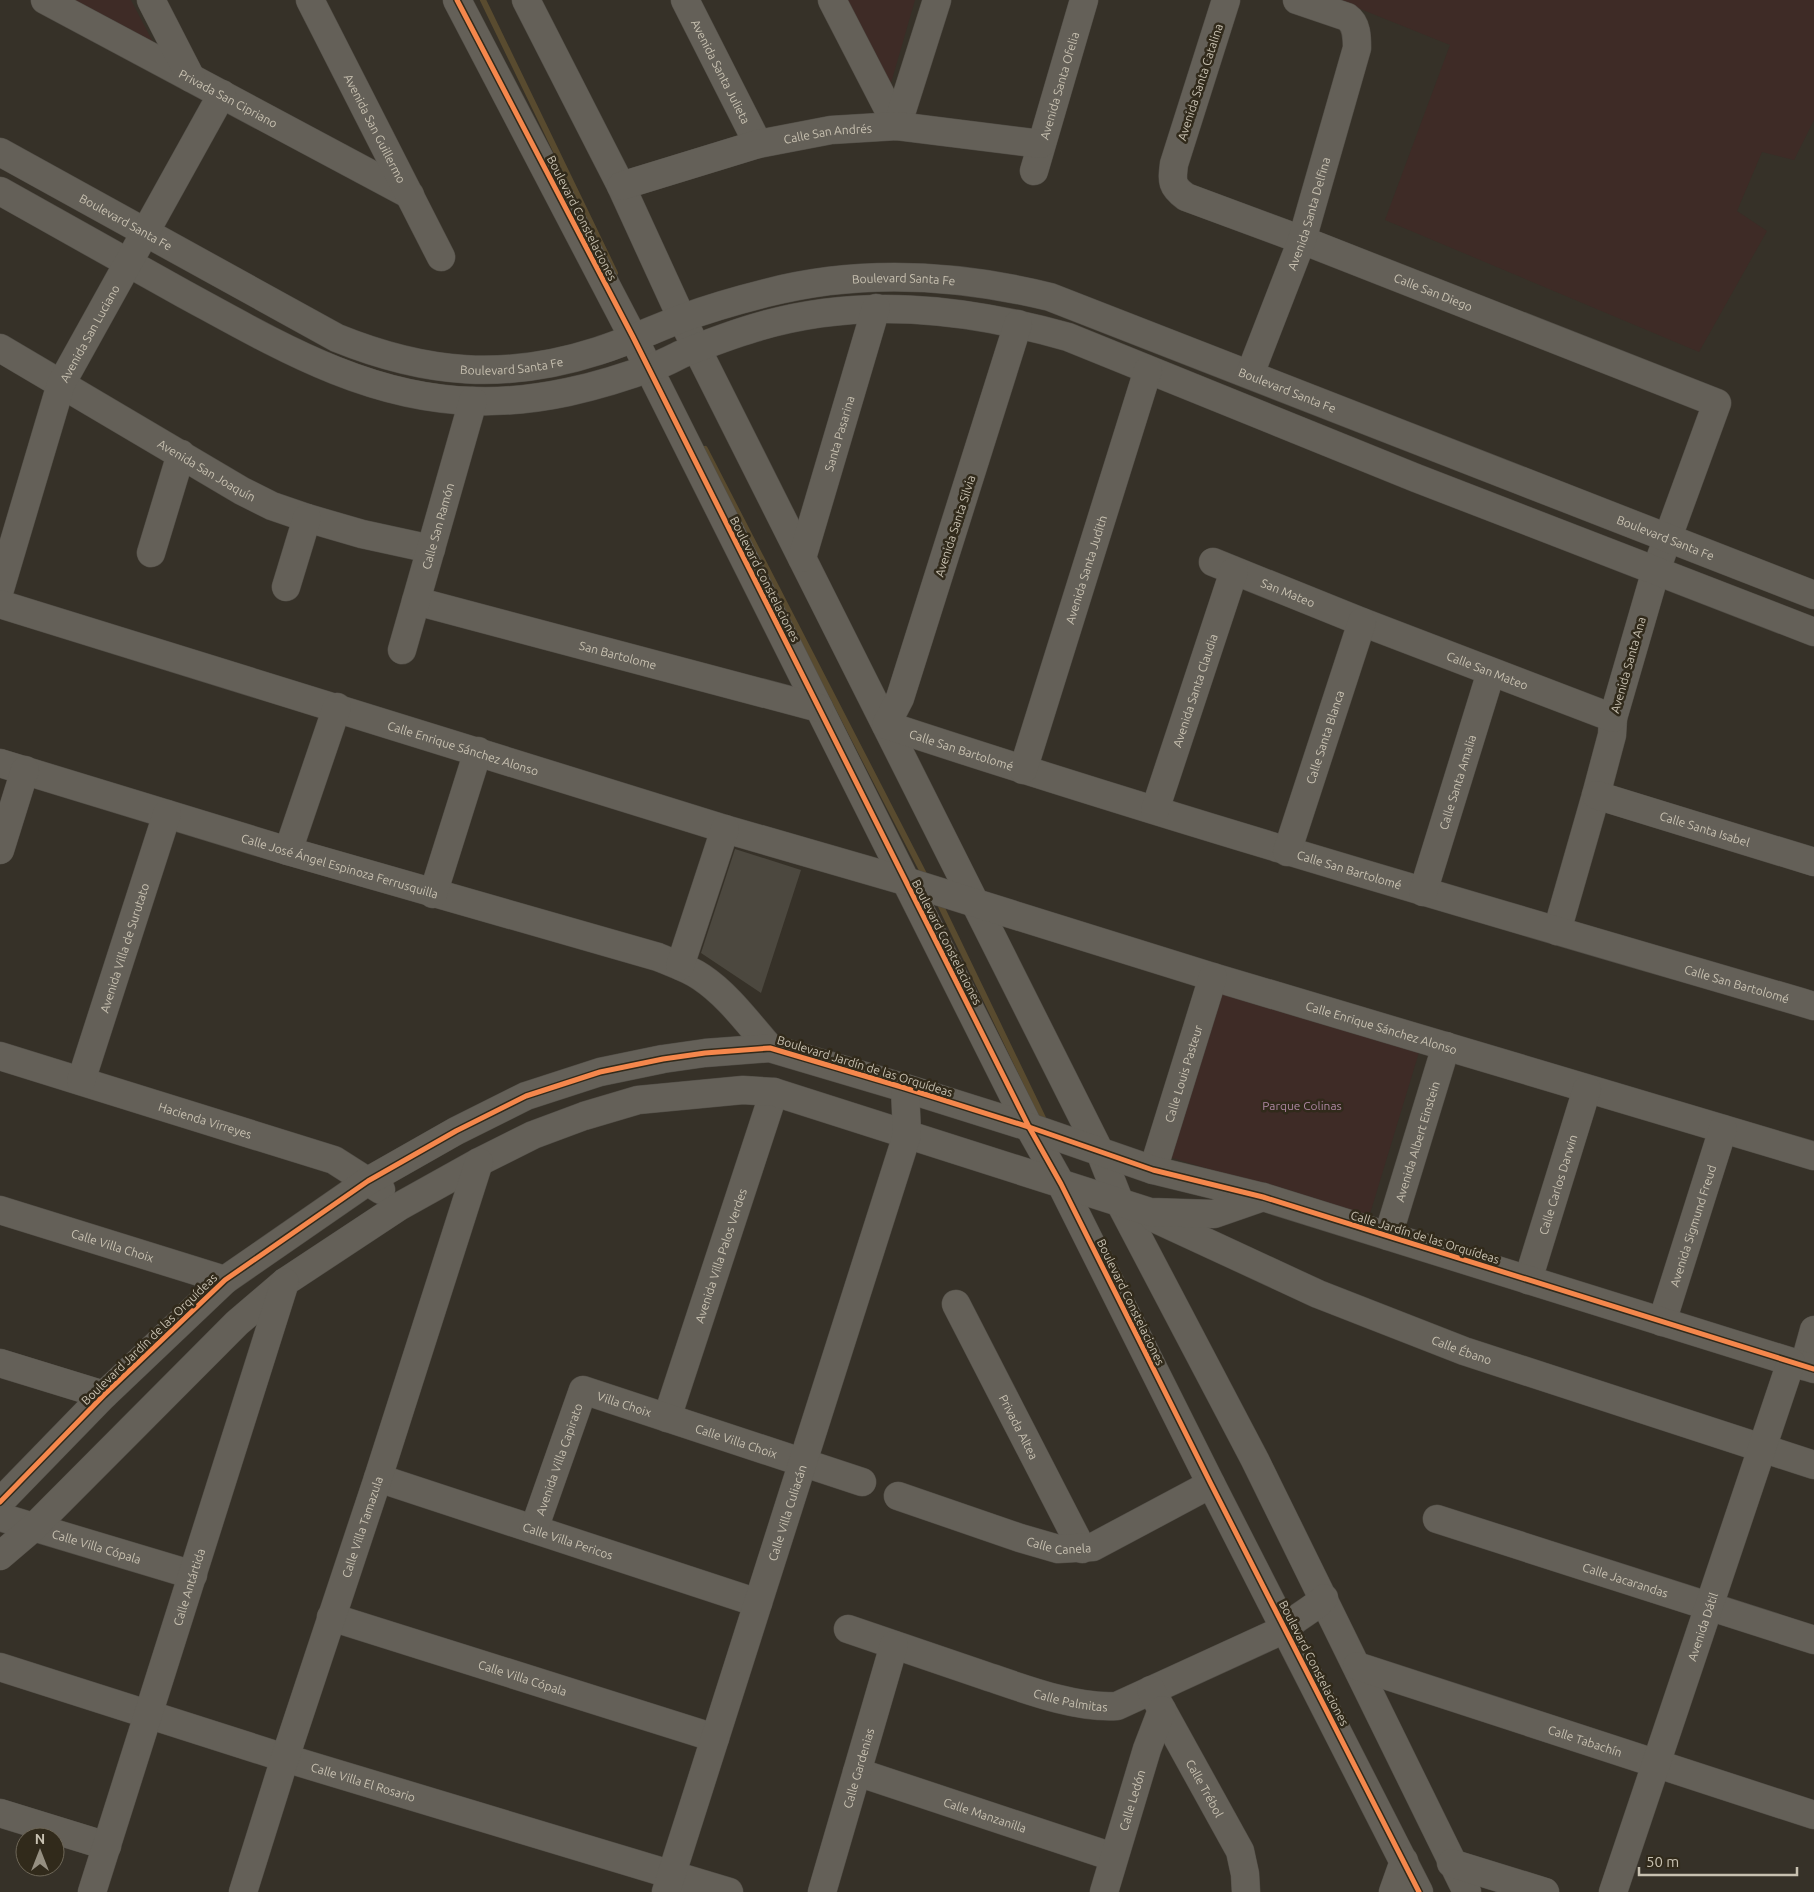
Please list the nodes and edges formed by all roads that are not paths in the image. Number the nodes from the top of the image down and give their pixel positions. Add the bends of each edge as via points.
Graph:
1 (45, 0) edge
2 (151, 0) edge
3 (310, 0) edge
4 (457, 0) edge
5 (526, 0) edge
6 (684, 0) edge
7 (832, 0) edge
8 (937, 0) edge
9 (1084, 0) edge
10 (1226, 0) edge
11 (1297, 0) edge
12 (191, 78) junction
13 (222, 94) junction
14 (897, 126) junction
15 (758, 144) junction
16 (1041, 144) junction
17 (0, 152) edge
18 (1174, 164) joint
19 (1034, 171) dead end
20 (621, 186) junction
21 (0, 191) edge
22 (410, 195) junction
23 (145, 231) junction
24 (1302, 240) junction
25 (441, 257) dead end
26 (128, 262) junction
27 (876, 308) junction
28 (1018, 324) junction
29 (656, 329) junction
30 (0, 348) edge
31 (690, 351) junction
32 (653, 366) junction
33 (1148, 370) junction
34 (1250, 374) junction
35 (61, 384) junction
36 (473, 401) junction
37 (1717, 403) joint
38 (181, 454) junction
39 (307, 518) junction
40 (1668, 538) junction
41 (431, 548) junction
42 (151, 553) dead end
43 (802, 558) junction
44 (1224, 567) joint
45 (1656, 570) junction
46 (286, 587) dead end
47 (0, 589) edge
48 (1814, 595) edge
49 (416, 601) junction
50 (0, 604) edge
51 (1362, 622) junction
52 (1814, 632) edge
53 (402, 650) dead end
54 (1491, 672) junction
55 (337, 707) junction
56 (819, 708) junction
57 (1613, 718) junction
58 (886, 725) junction
59 (478, 751) junction
60 (13, 767) edge
61 (1023, 770) junction
62 (1596, 795) junction
63 (1155, 810) junction
64 (167, 814) junction
65 (725, 829) junction
66 (0, 850) edge
67 (288, 851) junction
68 (1287, 852) junction
69 (1814, 862) edge
70 (939, 892) junction
71 (1424, 892) junction
72 (434, 894) junction
73 (1557, 931) junction
74 (680, 966) junction
75 (1213, 977) junction
76 (1814, 1006) edge
77 (1446, 1046) junction
78 (770, 1048) junction
79 (0, 1056) edge
80 (81, 1081) junction
81 (905, 1088) junction
82 (1587, 1088) junction
83 (774, 1092) junction
84 (1029, 1127) junction
85 (1723, 1129) junction
86 (907, 1135) junction
87 (1100, 1152) junction
88 (1814, 1156) edge
89 (479, 1162) junction
90 (1153, 1170) junction
91 (368, 1181) junction
92 (1062, 1184) junction
93 (1263, 1197) junction
94 (1120, 1203) junction
95 (400, 1206) junction
96 (0, 1210) edge
97 (1388, 1236) junction
98 (225, 1280) junction
99 (1528, 1280) junction
100 (285, 1282) junction
101 (956, 1304) dead end
102 (1662, 1322) junction
103 (1814, 1330) edge
104 (0, 1363) edge
105 (1803, 1366) edge
106 (583, 1390) joint
107 (104, 1395) junction
108 (667, 1418) junction
109 (1762, 1448) junction
110 (802, 1463) junction
111 (1814, 1465) edge
112 (378, 1478) junction
113 (862, 1482) dead end
114 (1211, 1484) junction
115 (898, 1496) dead end
116 (0, 1502) edge
117 (0, 1516) edge
118 (1437, 1519) dead end
119 (34, 1527) junction
120 (534, 1529) junction
121 (1082, 1549) junction
122 (0, 1556) edge
123 (193, 1575) junction
124 (758, 1602) junction
125 (1319, 1603) junction
126 (1709, 1606) junction
127 (331, 1617) junction
128 (1288, 1626) junction
129 (848, 1629) dead end
130 (1814, 1640) edge
131 (894, 1645) junction
132 (1358, 1666) junction
133 (0, 1668) edge
134 (1156, 1700) junction
135 (148, 1714) junction
136 (715, 1738) junction
137 (285, 1758) junction
138 (1656, 1764) junction
139 (857, 1772) junction
140 (0, 1814) edge
141 (1814, 1815) edge
142 (107, 1846) junction
143 (1114, 1857) junction
144 (1404, 1860) junction
145 (1451, 1863) junction
146 (669, 1883) edge
147 (92, 1892) edge
148 (243, 1892) edge
149 (729, 1892) edge
150 (822, 1892) edge
151 (1104, 1892) edge
152 (1246, 1892) edge
153 (1393, 1892) edge
154 (1419, 1892) edge
155 (1466, 1892) edge
156 (1545, 1892) edge
157 (1613, 1892) edge

1 - 12 street, Privada San Cipriano
2 - 12 street
3 - 22 street, Avenida San Guillermo
4 - 29 street, Boulevard Constelaciones
5 - 20 street, Boulevard Constelaciones
6 - 15 street, Avenida Santa Julieta
7 - 14 street
8 - 14 street
9 - 16 street, Avenida Santa Ofelia
10 - 18 street, Avenida Santa Catalina
11 - 24 street, Avenida Santa Delfina via 1347,17 1352,21 1357,38
12 - 13 street, Privada San Cipriano
13 - 22 street, Privada San Cipriano
13 - 23 street, Avenida San Luciano
14 - 15 street, Calle San Andrés via 831,130
14 - 16 street, Calle San Andrés
15 - 20 street, Calle San Andrés
16 - 19 street, Avenida Santa Ofelia
17 - 23 street, Boulevard Santa Fe
18 - 24 street, Calle San Diego via 1173,184 1186,197
20 - 29 street, Boulevard Constelaciones
21 - 26 street
22 - 25 street, Avenida San Guillermo
23 - 26 street, Avenida San Luciano
23 - 29 street, Boulevard Santa Fe via 337,338 410,362 458,370 511,370 599,351
24 - 34 street, Avenida Santa Delfina
24 - 37 street, Calle San Diego
26 - 35 street, Avenida San Luciano
26 - 36 street via 284,349 348,376 400,393
27 - 28 street via 928,310
27 - 31 street via 795,317
27 - 43 street, Santa Pasarina
28 - 33 street via 1068,337
28 - 58 street, Avenida Santa Silvia via 900,698
29 - 31 street, Boulevard Constelaciones
29 - 32 street, Boulevard Constelaciones
29 - 34 street, Boulevard Santa Fe via 717,306 840,279 933,278 993,285 1050,297
30 - 35 street, Avenida San Joaquín
31 - 32 street
31 - 43 street, Boulevard Constelaciones
32 - 36 street via 572,392 512,401
32 - 56 street, Boulevard Constelaciones
33 - 45 street
33 - 61 street, Avenida Santa Judith
34 - 40 street, Boulevard Santa Fe
35 - 38 street, Avenida San Joaquín
35 - 47 street, Avenida San Luciano
36 - 41 street, Calle San Ramón
37 - 40 street, Avenida Santa Ana
38 - 39 street, Avenida San Joaquín via 242,491
38 - 42 street
39 - 41 street, Avenida San Joaquín via 362,534
39 - 46 street
40 - 45 street, Avenida Santa Ana
40 - 48 street, Boulevard Santa Fe
41 - 49 street, Calle San Ramón
43 - 58 street, Boulevard Constelaciones
44 - 51 street, San Mateo
44 - 63 street, Avenida Santa Claudia
45 - 52 street
45 - 57 street, Avenida Santa Ana
49 - 53 street, Calle San Ramón
49 - 56 street, San Bartolome
50 - 55 street, Calle Enrique Sánchez Alonso
51 - 54 street, Calle San Mateo
51 - 68 street, Calle Santa Blanca
54 - 57 street, Calle San Mateo
54 - 71 street, Calle Santa Amalia
55 - 59 street, Calle Enrique Sánchez Alonso
55 - 67 street
56 - 70 street, Boulevard Constelaciones
57 - 62 street, Avenida Santa Ana via 1612,735
58 - 61 street, Calle San Bartolomé
58 - 70 street, Boulevard Constelaciones
59 - 65 street, Calle Enrique Sánchez Alonso
59 - 72 street
60 - 64 street, Calle José Ángel Espinoza Ferrusquilla
60 - 66 street
61 - 63 street, Calle San Bartolomé
62 - 69 street, Calle Santa Isabel
62 - 73 street, Avenida Santa Ana
63 - 68 street, Calle San Bartolomé
64 - 67 street, Calle José Ángel Espinoza Ferrusquilla
64 - 80 street, Avenida Villa de Surutato
65 - 70 street, Calle Enrique Sánchez Alonso
65 - 74 street
67 - 72 street, Calle José Ángel Espinoza Ferrusquilla
68 - 71 street, Calle San Bartolomé
70 - 75 street, Calle Enrique Sánchez Alonso
70 - 84 street, Boulevard Constelaciones
70 - 87 street, Boulevard Constelaciones
71 - 73 street, Calle San Bartolomé
72 - 74 street, Calle José Ángel Espinoza Ferrusquilla
73 - 76 street, Calle San Bartolomé
74 - 78 street, Calle José Ángel Espinoza Ferrusquilla via 701,977 729,1001
75 - 77 street, Calle Enrique Sánchez Alonso
75 - 90 street, Calle Louis Pasteur
77 - 82 street, Calle Enrique Sánchez Alonso
77 - 97 street, Avenida Albert Einstein
78 - 81 street, Boulevard Jardín de las Orquídeas
78 - 91 street, Boulevard Jardín de las Orquídeas via 663,1059 600,1072 535,1093 456,1131
79 - 80 street, Hacienda Virreyes
80 - 91 street, Hacienda Virreyes via 334,1160
81 - 84 street, Boulevard Jardín de las Orquídeas
81 - 86 street
82 - 85 street, Calle Enrique Sánchez Alonso
82 - 99 street, Calle Carlos Darwin
83 - 86 street
83 - 89 street via 743,1090 638,1100 533,1135
83 - 108 street, Avenida Villa Palos Verdes
84 - 87 street, Calle Jardín de las Orquídeas
84 - 92 street, Boulevard Constelaciones
85 - 88 street, Calle Enrique Sánchez Alonso
85 - 102 street, Avenida Sigmund Freud
86 - 92 street
86 - 110 street, Calle Villa Culiacán
87 - 90 street, Calle Jardín de las Orquídeas
87 - 94 street, Boulevard Constelaciones
89 - 95 street
89 - 112 street, Calle Villa Tamazula
90 - 93 street, Calle Jardín de las Orquídeas
91 - 95 street, Hacienda Virreyes
91 - 98 street, Boulevard Jardín de las Orquídeas
92 - 94 street
92 - 114 street, Boulevard Constelaciones
93 - 94 street via 1214,1214 1150,1212
93 - 97 street, Calle Jardín de las Orquídeas
94 - 109 street, Calle Ébano via 1318,1294 1464,1352
94 - 125 street, Boulevard Constelaciones via 1255,1460
95 - 100 street
96 - 98 street, Calle Villa Choix
97 - 99 street, Calle Jardín de las Orquídeas
98 - 107 street, Boulevard Jardín de las Orquídeas
99 - 102 street, Calle Jardín de las Orquídeas
100 - 119 street via 237,1323
100 - 123 street, Calle Antártida
101 - 121 street, Privada Altea
102 - 105 street, Calle Jardín de las Orquídeas
103 - 105 street, Avenida Dátil
104 - 107 street
105 - 109 street, Avenida Dátil
106 - 108 street, Villa Choix
106 - 120 street, Avenida Villa Capirato
107 - 116 street, Boulevard Jardín de las Orquídeas
108 - 110 street, Calle Villa Choix
109 - 111 street, Calle Ébano
109 - 126 street, Avenida Dátil
110 - 113 street, Calle Villa Choix
110 - 124 street, Calle Villa Culiacán
112 - 120 street, Calle Villa Pericos
112 - 127 street, Calle Villa Tamazula
114 - 121 street, Calle Canela via 1094,1547
114 - 128 street, Boulevard Constelaciones
115 - 121 street, Calle Canela via 1058,1549
117 - 119 street, Calle Villa Cópala
118 - 126 street, Calle Jacarandas
119 - 122 street
119 - 123 street, Calle Villa Cópala
120 - 124 street, Calle Villa Pericos
123 - 135 street, Calle Antártida
124 - 136 street, Calle Villa Culiacán
125 - 128 street, Calle Palmitas
125 - 132 street, Boulevard Constelaciones
126 - 130 street, Calle Jacarandas
126 - 138 street, Avenida Dátil
127 - 136 street, Calle Villa Cópala
127 - 137 street, Calle Villa Tamazula
128 - 134 street, Calle Palmitas
128 - 144 street, Boulevard Constelaciones
129 - 131 street, Calle Palmitas
131 - 134 street, Calle Palmitas via 1024,1689 1086,1705 1117,1706
131 - 139 street, Calle Gardenias
132 - 138 street, Calle Tabachín
132 - 145 street, Boulevard Constelaciones
133 - 135 street, Calle Villa El Rosario
134 - 143 street, Calle Ledón via 1147,1749
134 - 152 street, Calle Trébol via 1240,1851 1246,1874
135 - 137 street, Calle Villa El Rosario
135 - 142 street, Calle Antártida
136 - 146 street, Calle Villa Culiacán
137 - 146 street, Calle Villa El Rosario
137 - 148 street, Calle Villa Tamazula
138 - 141 street, Calle Tabachín
138 - 157 street, Avenida Dátil
139 - 143 street, Calle Manzanilla
139 - 150 street, Calle Gardenias
140 - 142 street
142 - 147 street, Calle Antártida
143 - 151 street, Calle Ledón
144 - 153 street
144 - 154 street, Boulevard Constelaciones
145 - 155 street, Boulevard Constelaciones
145 - 156 street
146 - 149 street, Calle Villa El Rosario

